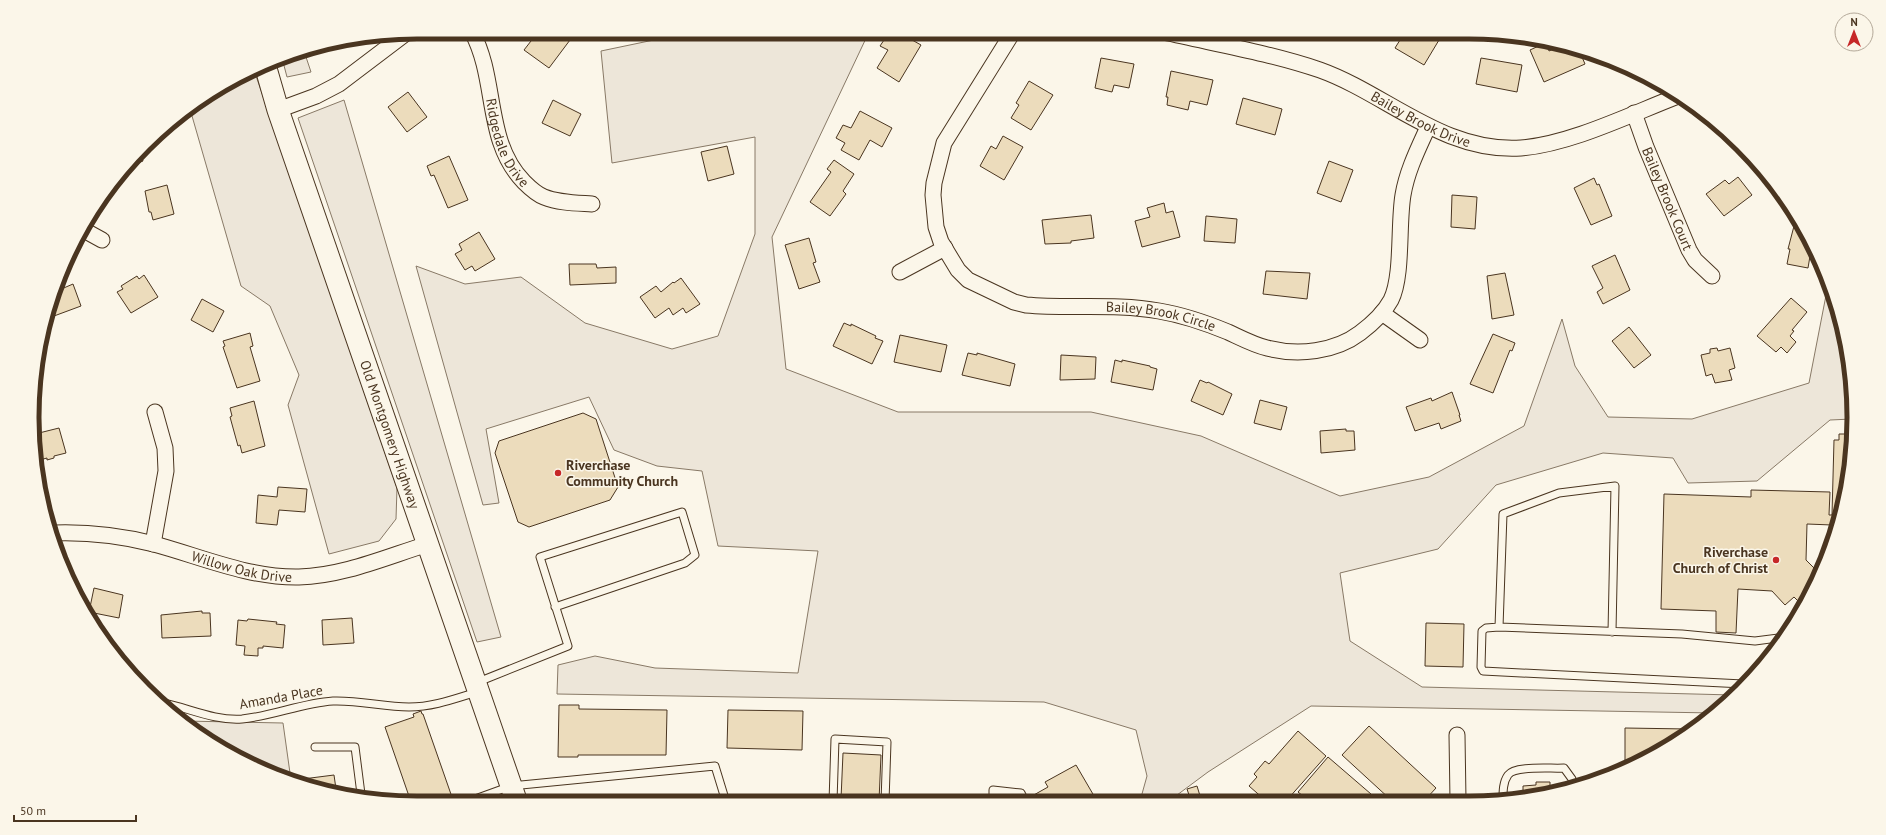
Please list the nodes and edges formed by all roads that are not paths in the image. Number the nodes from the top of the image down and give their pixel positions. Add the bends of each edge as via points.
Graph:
1 (475, 39) edge
2 (1009, 39) edge
3 (1196, 39) edge
4 (397, 40) edge
5 (267, 71) edge
6 (1672, 98) edge
7 (278, 110) junction
8 (1634, 113) junction
9 (1428, 127) junction
10 (592, 204) dead end
11 (88, 232) edge
12 (102, 240) dead end
13 (945, 248) junction
14 (900, 272) dead end
15 (1712, 276) dead end
16 (1382, 313) junction
17 (1420, 340) dead end
18 (155, 412) dead end
19 (57, 533) edge
20 (154, 544) junction
21 (428, 544) junction
22 (555, 607) junction
23 (1499, 627) junction
24 (1612, 632) junction
25 (1776, 638) edge
26 (1737, 684) edge
27 (477, 687) junction
28 (173, 706) edge
29 (1457, 735) dead end
30 (315, 747) dead end
31 (1572, 781) edge
32 (361, 792) edge
33 (514, 794) edge
34 (1503, 794) edge
35 (503, 796) edge
36 (724, 796) edge
37 (833, 796) edge
38 (885, 796) edge
39 (993, 796) edge
40 (1022, 796) edge
41 (1458, 796) edge

1 - 10 street, Ridgedale Drive via 481,54 494,124 501,145 518,176 544,197
2 - 13 street, Bailey Brook Circle via 952,130 940,156 933,195 936,227
3 - 9 street, Bailey Brook Drive via 1320,70 1354,84
4 - 7 street via 339,84 316,96
5 - 7 street, Old Montgomery Highway
6 - 8 street, Bailey Brook Drive
7 - 21 street, Old Montgomery Highway
8 - 9 street, Bailey Brook Drive via 1561,140 1520,148 1482,144
8 - 15 street, Bailey Brook Court via 1689,250 1695,260
9 - 16 street, Bailey Brook Circle via 1407,178 1401,213 1395,287 1391,300
11 - 12 street
13 - 14 street
13 - 16 street, Bailey Brook Circle via 958,270 968,280 1014,302 1039,307 1158,310 1184,316 1267,348 1287,352 1315,351 1347,342
16 - 17 street
18 - 20 street via 165,448 166,471
19 - 20 street, Willow Oak Drive via 100,535
20 - 21 street, Willow Oak Drive via 240,570 298,577 334,573
21 - 27 street, Old Montgomery Highway
22 - 22 lane via 540,557 682,512 695,555 685,563
22 - 27 lane, Amanda Place via 568,646
23 - 24 lane
23 - 24 lane via 1503,514 1559,493 1615,486
23 - 26 lane via 1486,628 1482,631 1483,671
24 - 25 lane via 1755,640
27 - 28 lane, Amanda Place via 431,705 408,707 362,701 333,701 240,719 212,717
27 - 33 street, Old Montgomery Highway
29 - 41 street
30 - 32 lane via 355,747
31 - 34 lane via 1564,768 1516,769 1508,774
33 - 35 lane
33 - 36 lane via 715,766
37 - 38 lane via 835,739 888,742
39 - 40 lane via 993,790 1021,793

